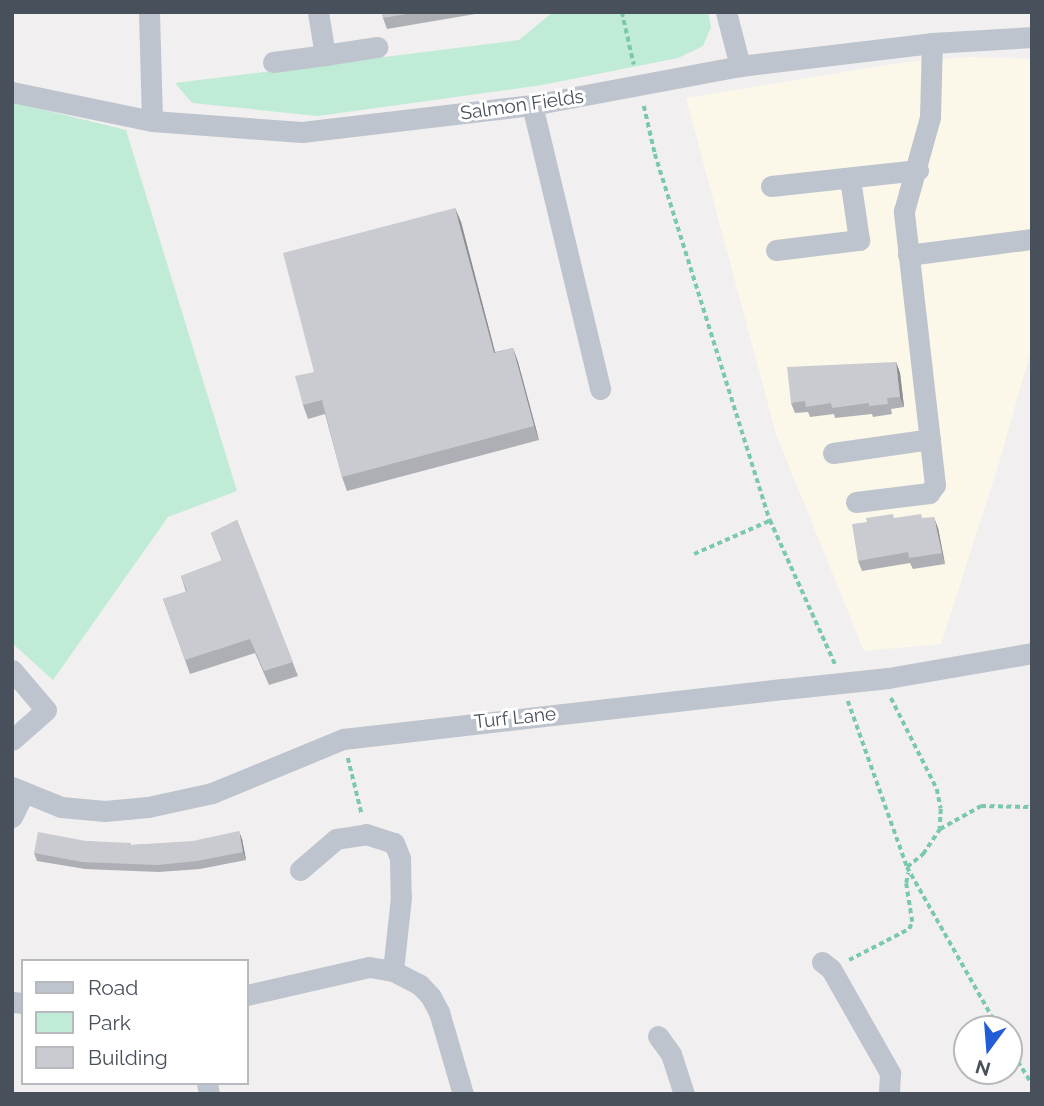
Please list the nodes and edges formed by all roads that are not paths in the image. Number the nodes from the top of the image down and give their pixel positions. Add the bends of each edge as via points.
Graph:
1 (149, 12) edge
2 (318, 12) edge
3 (726, 12) edge
4 (1032, 37) edge
5 (932, 43) junction
6 (377, 47) dead end
7 (325, 55) junction
8 (273, 62) dead end
9 (740, 66) junction
10 (12, 92) edge
11 (532, 105) junction
12 (152, 121) junction
13 (918, 170) junction
14 (850, 177) junction
15 (771, 186) dead end
16 (1032, 239) edge
17 (776, 250) dead end
18 (908, 255) junction
19 (600, 389) dead end
20 (930, 439) junction
21 (833, 453) dead end
22 (856, 502) dead end
23 (1032, 653) edge
24 (12, 670) edge
25 (12, 740) edge
26 (18, 790) edge
27 (12, 817) edge
28 (300, 870) dead end
29 (827, 965) road end
30 (393, 971) junction
31 (248, 995) edge
32 (658, 1036) dead end
33 (463, 1094) edge
34 (684, 1094) edge
35 (889, 1094) edge

1 - 12 street
2 - 7 street
3 - 9 street
4 - 5 street, Salmon Fields
5 - 9 street, Salmon Fields
5 - 13 street via 930,117
6 - 7 street
7 - 8 street
9 - 11 street, Salmon Fields
10 - 12 street, Salmon Fields
11 - 12 street, Salmon Fields via 302,132
11 - 19 street
13 - 14 street
13 - 18 street via 904,211
14 - 15 street
14 - 17 street via 859,240
16 - 18 street
18 - 20 street
20 - 21 street
20 - 22 street via 935,485 929,493
23 - 26 street, Turf Lane, bridge via 888,678 343,739 212,793 148,807 105,811 61,807
24 - 25 street via 46,710
26 - 27 street
28 - 30 street via 336,839 366,834 394,843 400,858 401,897
29 - 35 street via 890,1073
30 - 31 street via 369,967
30 - 33 street via 420,985 431,997
32 - 34 street via 671,1054

